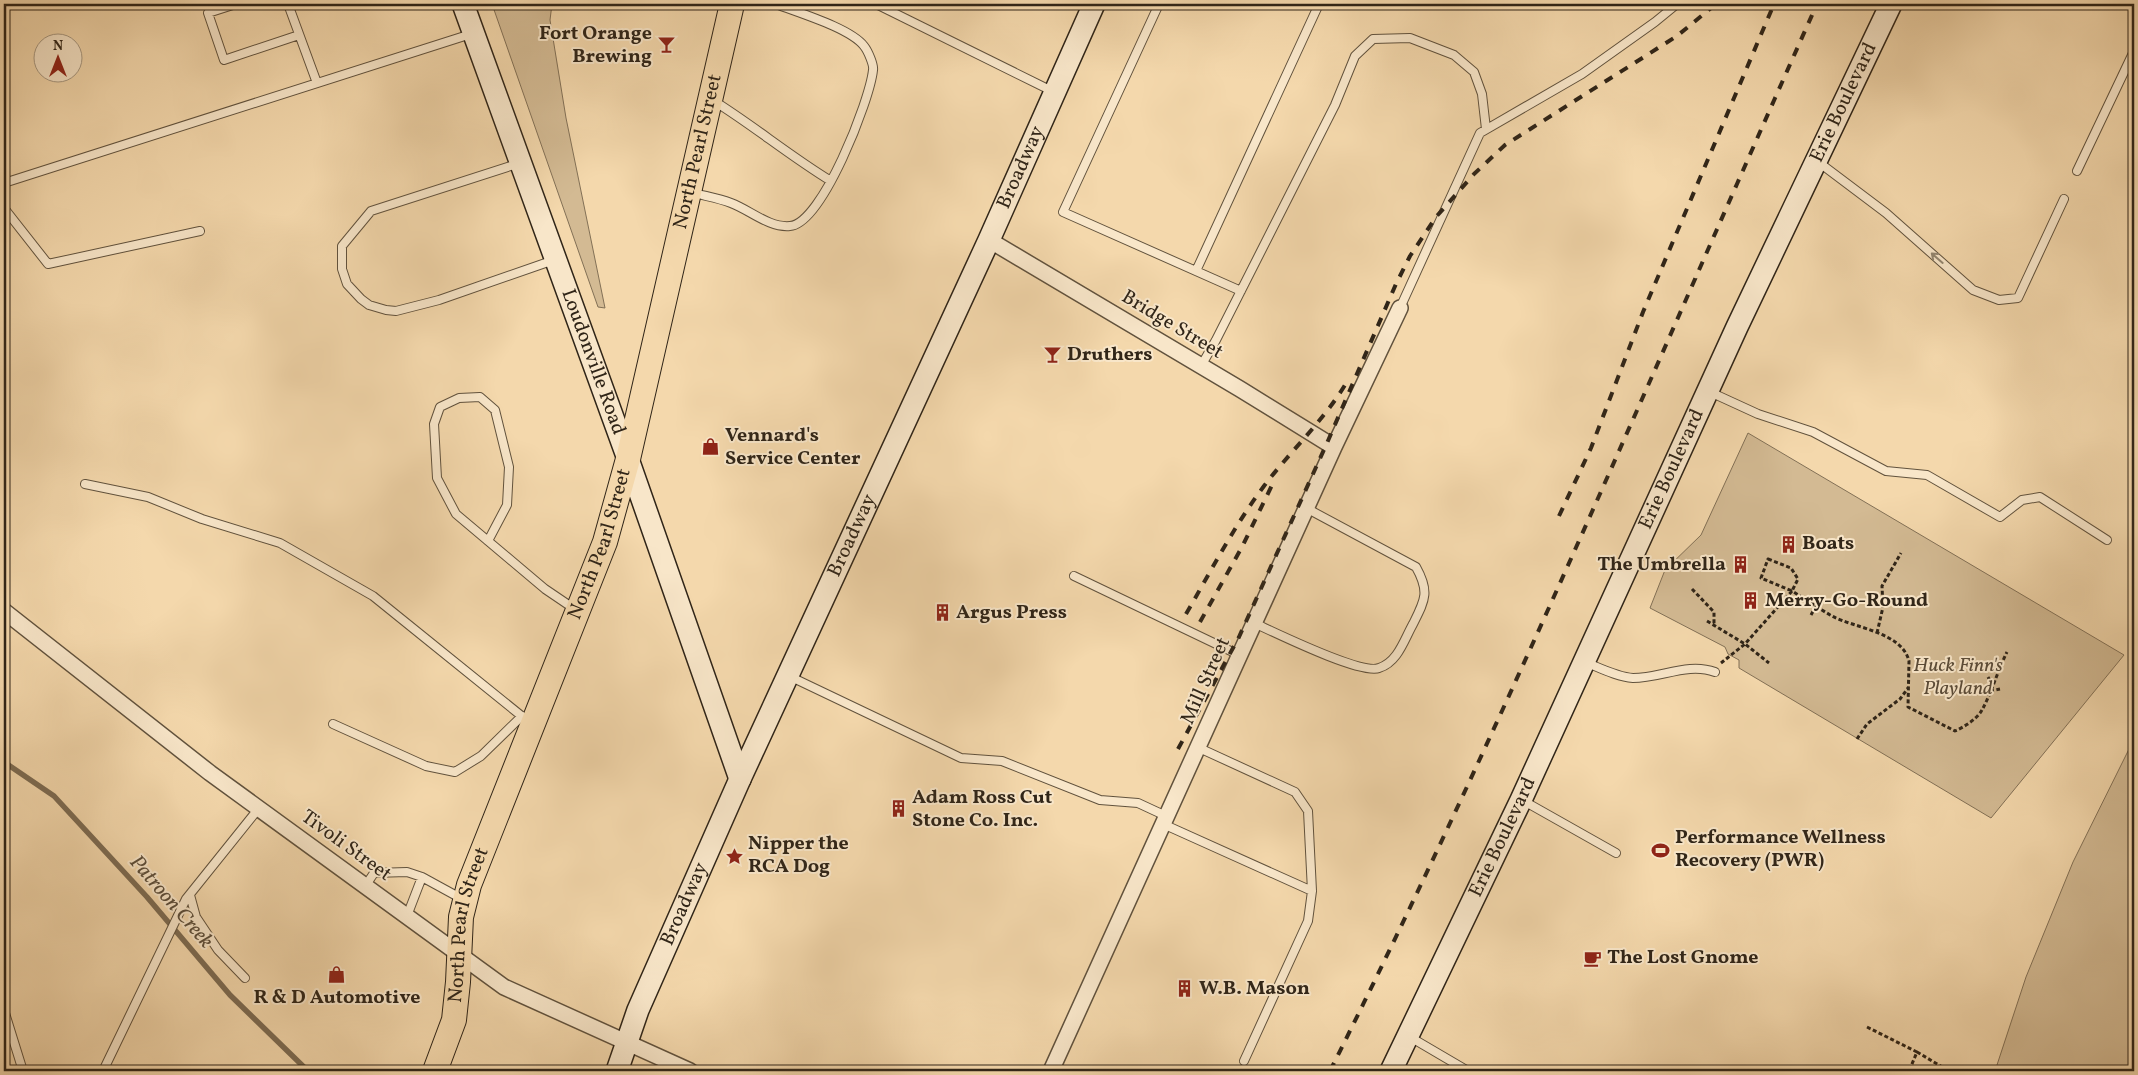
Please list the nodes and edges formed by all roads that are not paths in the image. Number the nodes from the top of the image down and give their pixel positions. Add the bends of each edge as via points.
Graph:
1 (236, 4) edge
2 (288, 4) edge
3 (463, 4) edge
4 (732, 4) edge
5 (776, 4) edge
6 (876, 4) edge
7 (1094, 4) edge
8 (1159, 4) edge
9 (1319, 4) edge
10 (1677, 4) edge
11 (1891, 4) edge
12 (473, 34) junction
13 (299, 35) junction
14 (2134, 51) edge
15 (317, 83) junction
16 (1054, 92) junction
17 (710, 99) junction
18 (1486, 129) junction
19 (1817, 161) junction
20 (520, 163) junction
21 (2076, 171) dead end
22 (831, 181) junction
23 (4, 182) edge
24 (688, 192) junction
25 (2064, 199) dead end
26 (4, 208) edge
27 (200, 231) dead end
28 (989, 240) junction
29 (555, 260) junction
30 (1196, 271) junction
31 (1241, 291) junction
32 (1400, 308) joint
33 (1201, 366) junction
34 (1708, 391) junction
35 (1334, 447) junction
36 (628, 459) junction
37 (85, 484) dead end
38 (1306, 508) junction
39 (2107, 540) dead end
40 (488, 541) junction
41 (1074, 576) dead end
42 (4, 611) edge
43 (578, 611) junction
44 (1254, 623) junction
45 (1239, 655) junction
46 (1585, 662) junction
47 (1715, 672) dead end
48 (788, 676) junction
49 (527, 721) junction
50 (334, 724) dead end
51 (1198, 747) junction
52 (740, 779) junction
53 (1521, 800) junction
54 (258, 808) junction
55 (1164, 820) junction
56 (1616, 853) dead end
57 (422, 878) junction
58 (366, 886) junction
59 (1312, 891) junction
60 (188, 897) junction
61 (465, 900) junction
62 (407, 916) junction
63 (459, 953) junction
64 (245, 978) dead end
65 (4, 1010) edge
66 (1408, 1036) junction
67 (626, 1041) junction
68 (1244, 1062) dead end
69 (23, 1071) edge
70 (103, 1071) edge
71 (435, 1071) edge
72 (617, 1071) edge
73 (690, 1071) edge
74 (1051, 1071) edge
75 (1391, 1071) edge
76 (1468, 1071) edge

1 - 13 lane via 208,13 224,60
2 - 13 lane
3 - 12 street, Loudonville Road
4 - 17 main road, North Pearl Street
5 - 22 lane via 847,32 864,46 874,68 858,120
6 - 16 lane
7 - 16 street, Broadway
8 - 30 lane via 1063,212
9 - 30 lane
10 - 18 lane via 1582,74
11 - 19 street, Erie Boulevard
12 - 15 lane
12 - 20 street, Loudonville Road
13 - 15 lane
14 - 21 lane
15 - 23 lane
16 - 28 street, Broadway
17 - 22 lane
17 - 24 main road, North Pearl Street
18 - 31 lane via 1482,94 1474,72 1454,55 1410,38 1373,39 1355,56 1336,105
18 - 32 lane via 1480,133
25 -> 19 lane via 2018,298 1999,300 1973,290 1886,213
19 - 34 street, Erie Boulevard
20 - 29 street, Loudonville Road
20 - 29 lane via 371,211 342,246 342,269 347,284 369,304 396,311 439,300
22 - 24 lane via 820,202 802,221 791,226 775,224 731,203
24 - 36 main road, North Pearl Street
26 - 27 lane via 48,264
28 - 33 street, Bridge Street
28 - 48 street, Broadway
29 - 36 street, Loudonville Road
30 - 31 lane
31 - 33 lane
32 - 35 street, Mill Street
33 - 35 street, Bridge Street
34 - 39 lane via 1758,414 1813,432 1886,470 1927,475 2000,517 2022,500 2040,497
34 - 46 street, Erie Boulevard
35 - 38 street, Mill Street
36 - 43 main road, North Pearl Street via 605,542
36 - 52 street, Loudonville Road
37 - 49 lane via 148,497 202,519 280,543 373,596
38 - 44 street, Mill Street
38 - 44 lane via 1416,567 1425,583 1424,603 1395,658 1378,669 1357,667
40 - 40 lane via 456,514 437,478 434,424 440,407 459,398 480,397 495,410 508,467 507,505
40 - 43 lane via 545,589
41 - 45 lane
42 - 54 street, Tivoli Street
43 - 49 main road, North Pearl Street
44 - 45 street, Mill Street
45 - 51 street, Mill Street
46 - 47 lane via 1634,678 1694,669
46 - 53 street, Erie Boulevard
48 - 52 street, Broadway
48 - 55 lane via 961,758 1002,760 1100,800 1138,803
49 - 50 lane via 482,756 455,772 426,766
49 - 61 main road, North Pearl Street
51 - 55 street, Mill Street
51 - 59 lane via 1295,792 1308,811
52 - 67 street, Broadway
53 - 56 lane
53 - 66 street, Erie Boulevard
54 - 58 street, Tivoli Street
54 - 60 lane
55 - 59 lane
55 - 74 street, Mill Street
57 - 58 lane via 406,872 374,873
57 - 61 lane
57 - 62 lane
58 - 62 street, Tivoli Street
59 - 68 lane via 1308,921
60 - 64 lane via 196,917 218,950
60 - 70 lane
61 - 63 main road, North Pearl Street
62 - 63 street, Tivoli Street
63 - 67 street, Tivoli Street via 504,987
63 - 71 main road, North Pearl Street via 454,1020
65 - 69 lane
66 - 75 street, Erie Boulevard
66 - 76 lane
67 - 72 street, Broadway
67 - 73 street, Tivoli Street

